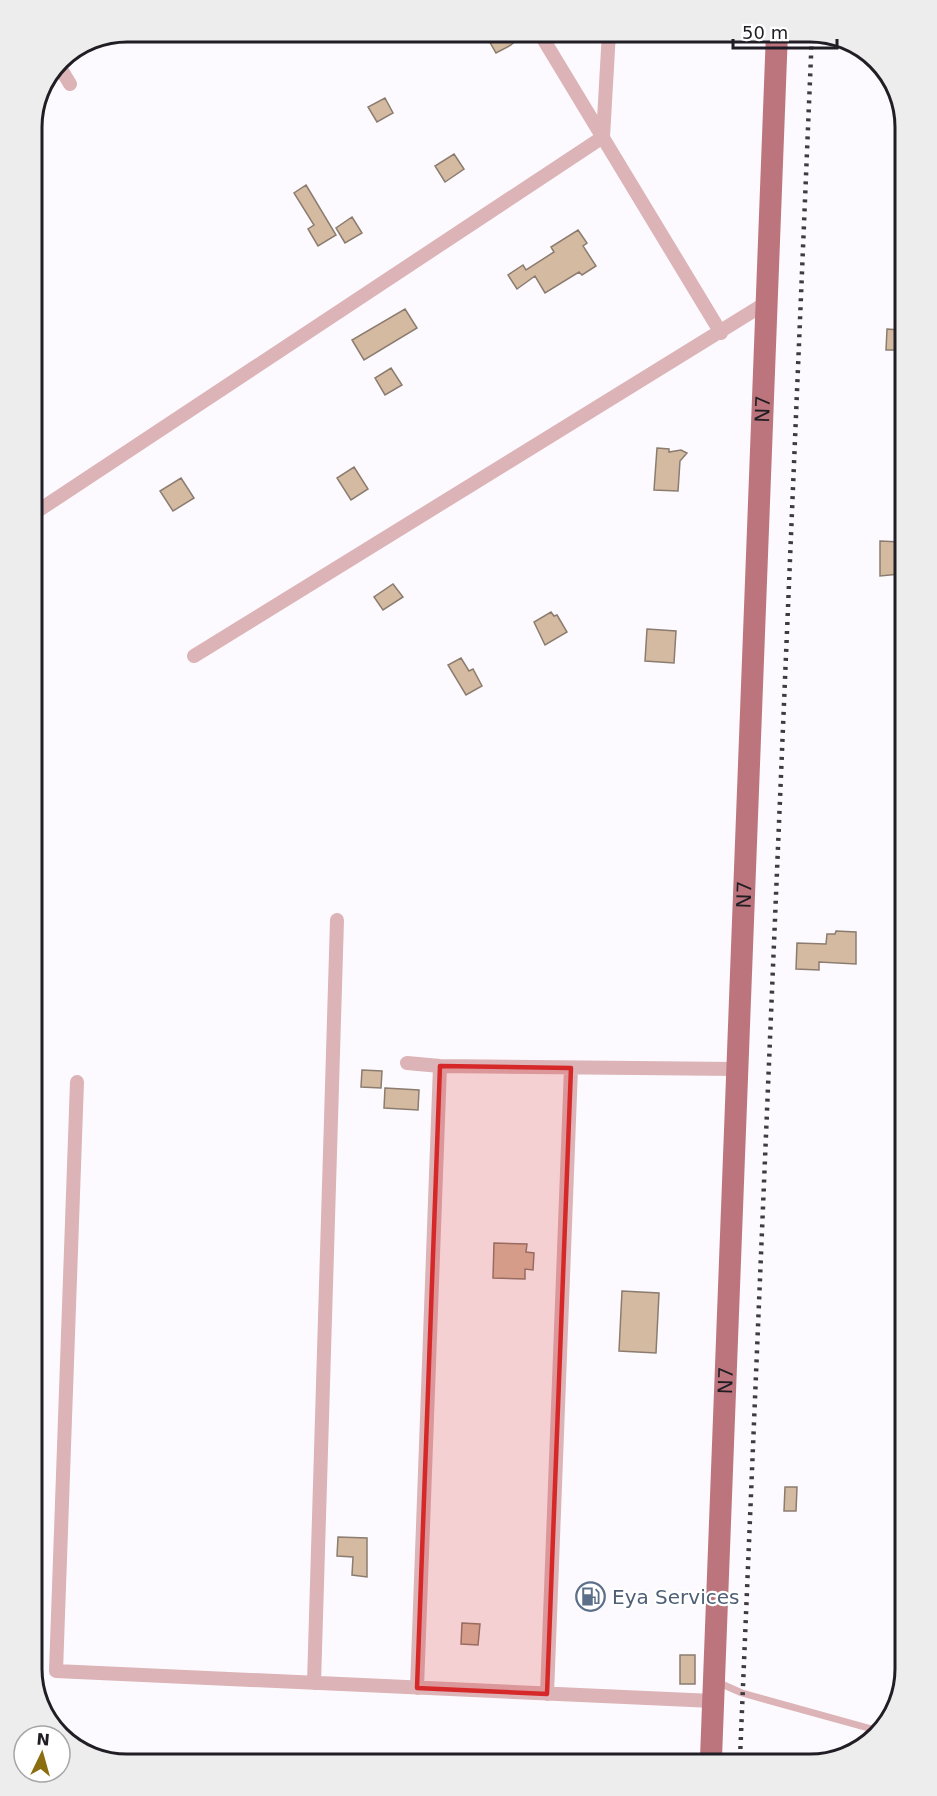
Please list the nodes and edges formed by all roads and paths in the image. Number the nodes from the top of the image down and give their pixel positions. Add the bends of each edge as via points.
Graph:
1 (545, 42) edge
2 (608, 42) edge
3 (777, 42) edge
4 (63, 72) edge
5 (70, 84) dead end
6 (603, 137) junction
7 (766, 303) junction
8 (721, 333) junction
9 (42, 508) edge
10 (194, 656) dead end
11 (337, 920) dead end
12 (407, 1063) dead end
13 (440, 1066) junction
14 (571, 1068) junction
15 (738, 1070) junction
16 (77, 1082) dead end
17 (314, 1683) junction
18 (417, 1688) junction
19 (714, 1691) junction
20 (547, 1694) junction
21 (870, 1729) edge
22 (711, 1754) edge

1 - 6 street
2 - 6 street
3 - 7 main road, N7
4 - 5 street
6 - 8 street
6 - 9 street
7 - 8 street
7 - 15 main road, N7
8 - 10 street
11 - 17 street
12 - 13 street
13 - 14 street
13 - 18 street
14 - 15 street
14 - 20 street
15 - 19 main road, N7
16 - 17 street via 56,1671
17 - 18 street
18 - 20 street
19 - 20 street
19 - 21 lane via 742,1693
19 - 22 main road, N7

